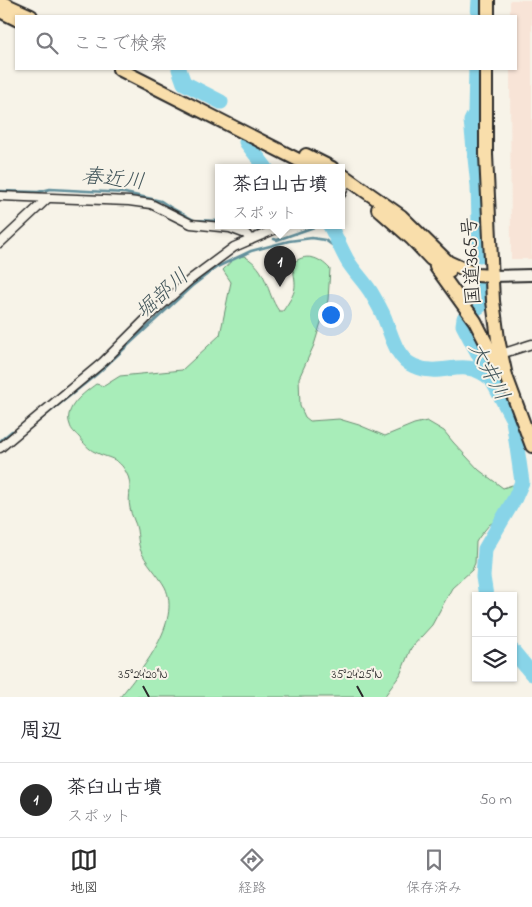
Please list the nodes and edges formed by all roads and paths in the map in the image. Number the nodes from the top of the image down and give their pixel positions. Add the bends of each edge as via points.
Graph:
1 (488, 0) edge
2 (0, 2) edge
3 (0, 11) edge
4 (29, 15) edge
5 (488, 15) edge
6 (15, 18) edge
7 (121, 70) edge
8 (139, 70) edge
9 (486, 70) edge
10 (306, 164) edge
11 (324, 164) edge
12 (345, 184) edge
13 (345, 185) edge
14 (0, 196) edge
15 (48, 198) junction
16 (215, 226) edge
17 (233, 229) edge
18 (276, 229) edge
19 (251, 240) junction
20 (0, 243) edge
21 (431, 259) junction
22 (477, 275) junction
23 (532, 275) edge
24 (491, 276) junction
25 (532, 344) edge
26 (501, 354) junction
27 (506, 376) junction
28 (532, 446) edge
29 (0, 448) edge

1 - 5 main road
2 - 4 main road
3 - 6 main road
7 - 10 main road
8 - 11 main road
9 - 24 main road, 国道365号
12 - 22 main road via 400,216 448,262
13 - 21 main road via 389,218
14 - 15 street
15 - 16 street via 150,204 191,224
15 - 20 street
17 - 19 street via 246,234
18 - 19 street
19 - 29 street via 234,247 214,267 191,279 103,362
21 - 22 main road via 458,276 467,279
21 - 27 main road via 475,321
22 - 24 main road
23 - 24 street
24 - 26 main road, 国道365号
25 - 26 street
26 - 27 main road, 国道365号
27 - 28 main road, 国道365号

